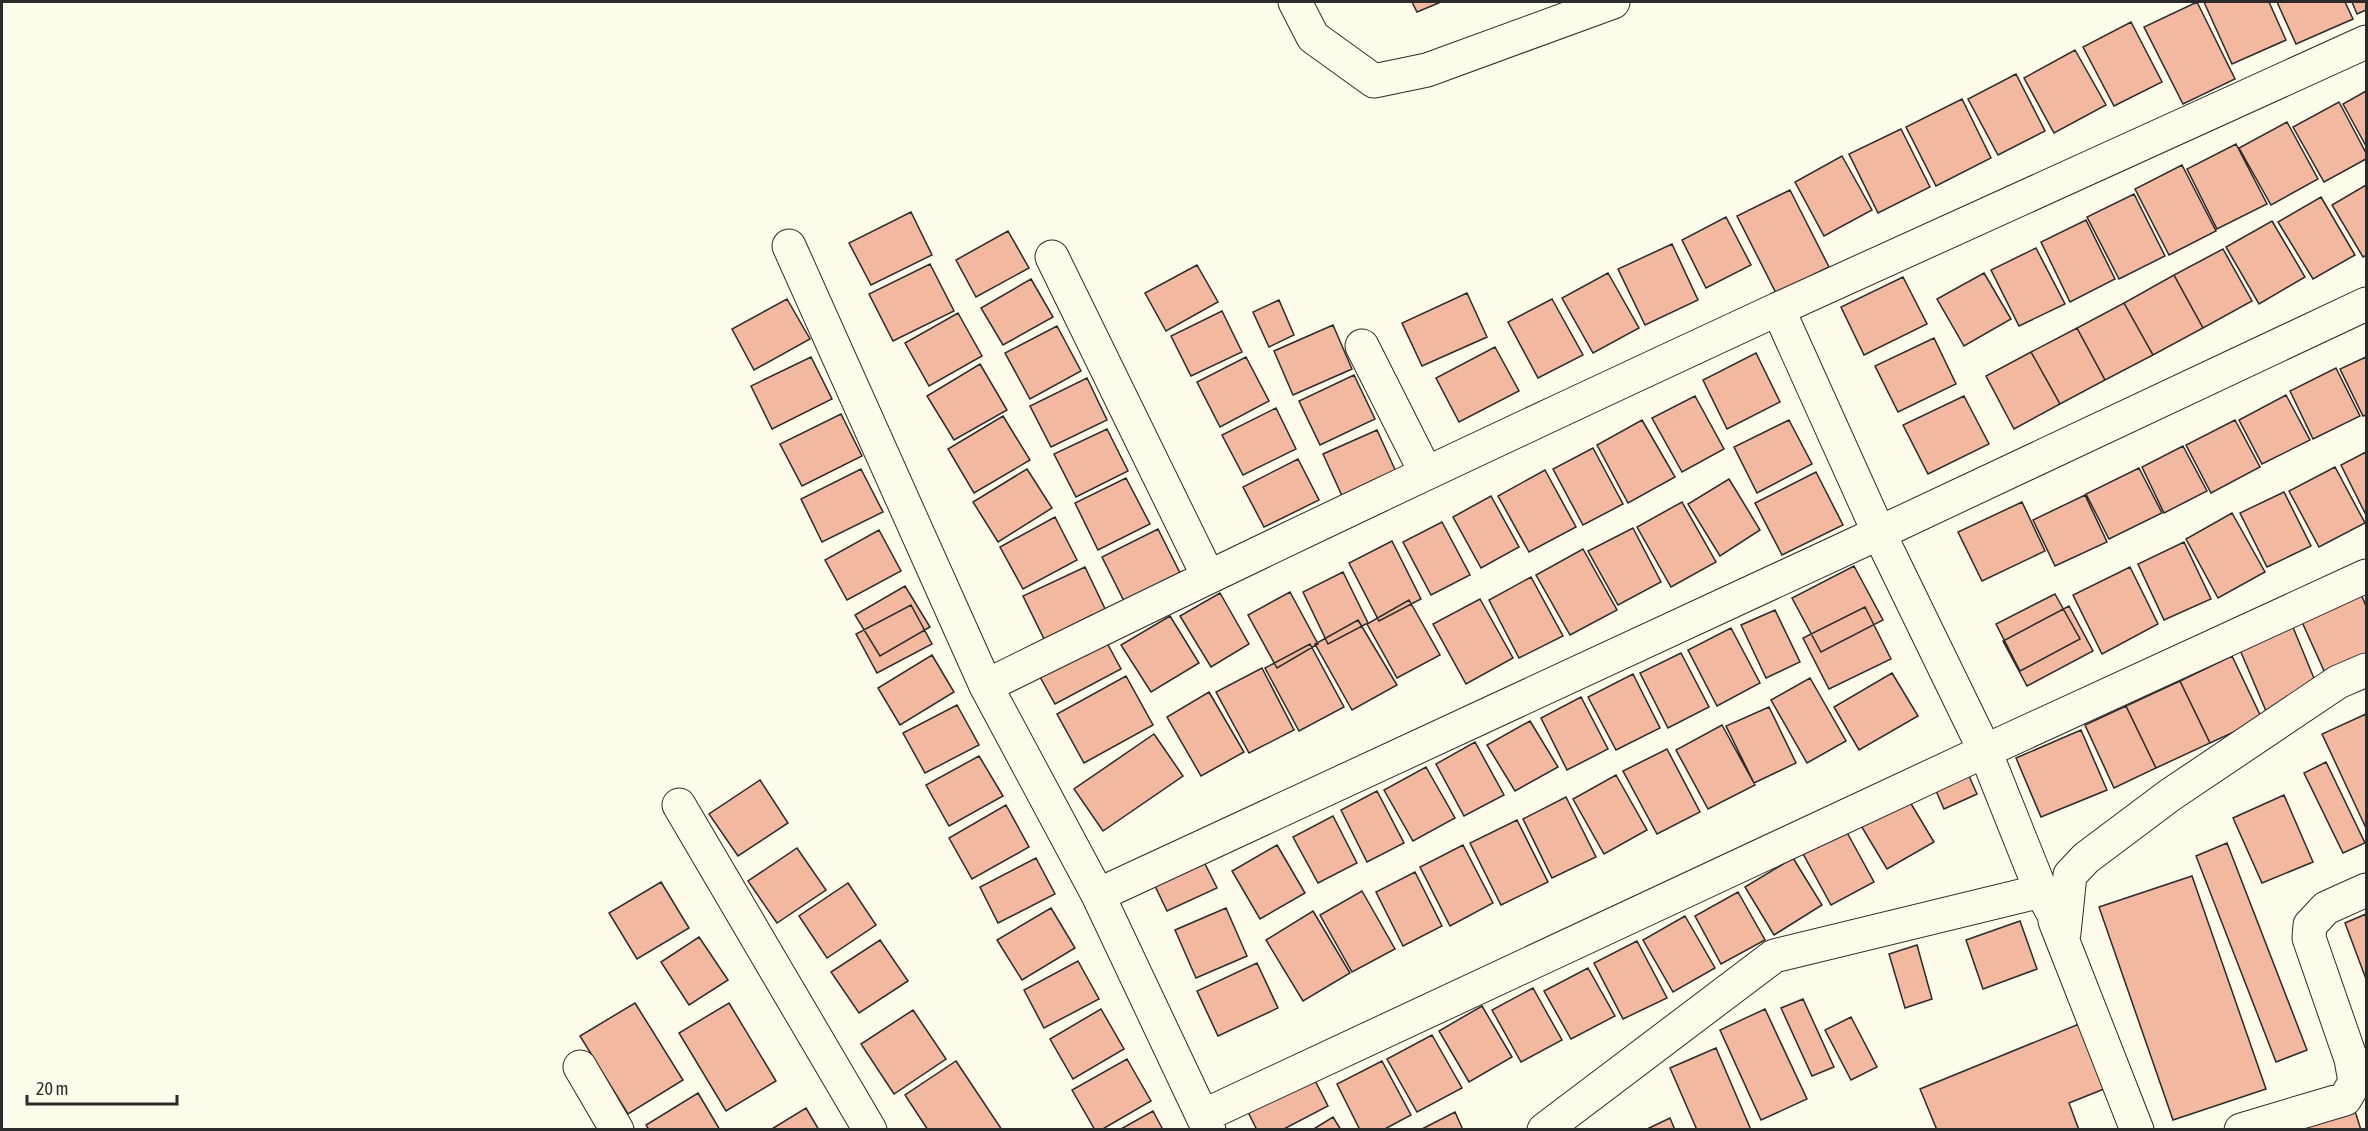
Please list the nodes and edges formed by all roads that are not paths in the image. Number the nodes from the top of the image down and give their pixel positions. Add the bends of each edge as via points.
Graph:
1 (1295, 2) edge
2 (1613, 2) edge
3 (2367, 42) edge
4 (789, 246) dead end
5 (1052, 257) dead end
6 (2367, 304) edge
7 (1778, 309) junction
8 (1362, 346) dead end
9 (1426, 473) junction
10 (1879, 533) junction
11 (1208, 576) junction
12 (2367, 576) edge
13 (2367, 670) edge
14 (986, 686) junction
15 (1985, 751) junction
16 (679, 805) dead end
17 (2367, 890) edge
18 (2040, 891) junction
19 (1098, 895) junction
20 (2064, 933) junction
21 (580, 1066) dead end
22 (1206, 1123) edge
23 (617, 1130) edge
24 (870, 1130) edge
25 (1544, 1130) edge
26 (2137, 1130) edge
27 (2241, 1130) edge

1 - 2 street via 1313,37 1374,81 1427,70
3 - 7 street
4 - 14 street
5 - 11 street
6 - 10 street
7 - 9 street
7 - 10 street
8 - 9 street
9 - 11 street
10 - 15 street
10 - 19 street
11 - 14 street
12 - 15 street
13 - 20 street via 2338,682 2308,702 2170,795 2086,858 2070,875
14 - 19 street
15 - 18 street
15 - 22 street
16 - 24 street
17 - 27 street via 2326,908 2309,931 2355,1082 2345,1099
18 - 20 street
18 - 25 street via 1774,956
19 - 22 street
20 - 26 street via 2055,921
21 - 23 street

